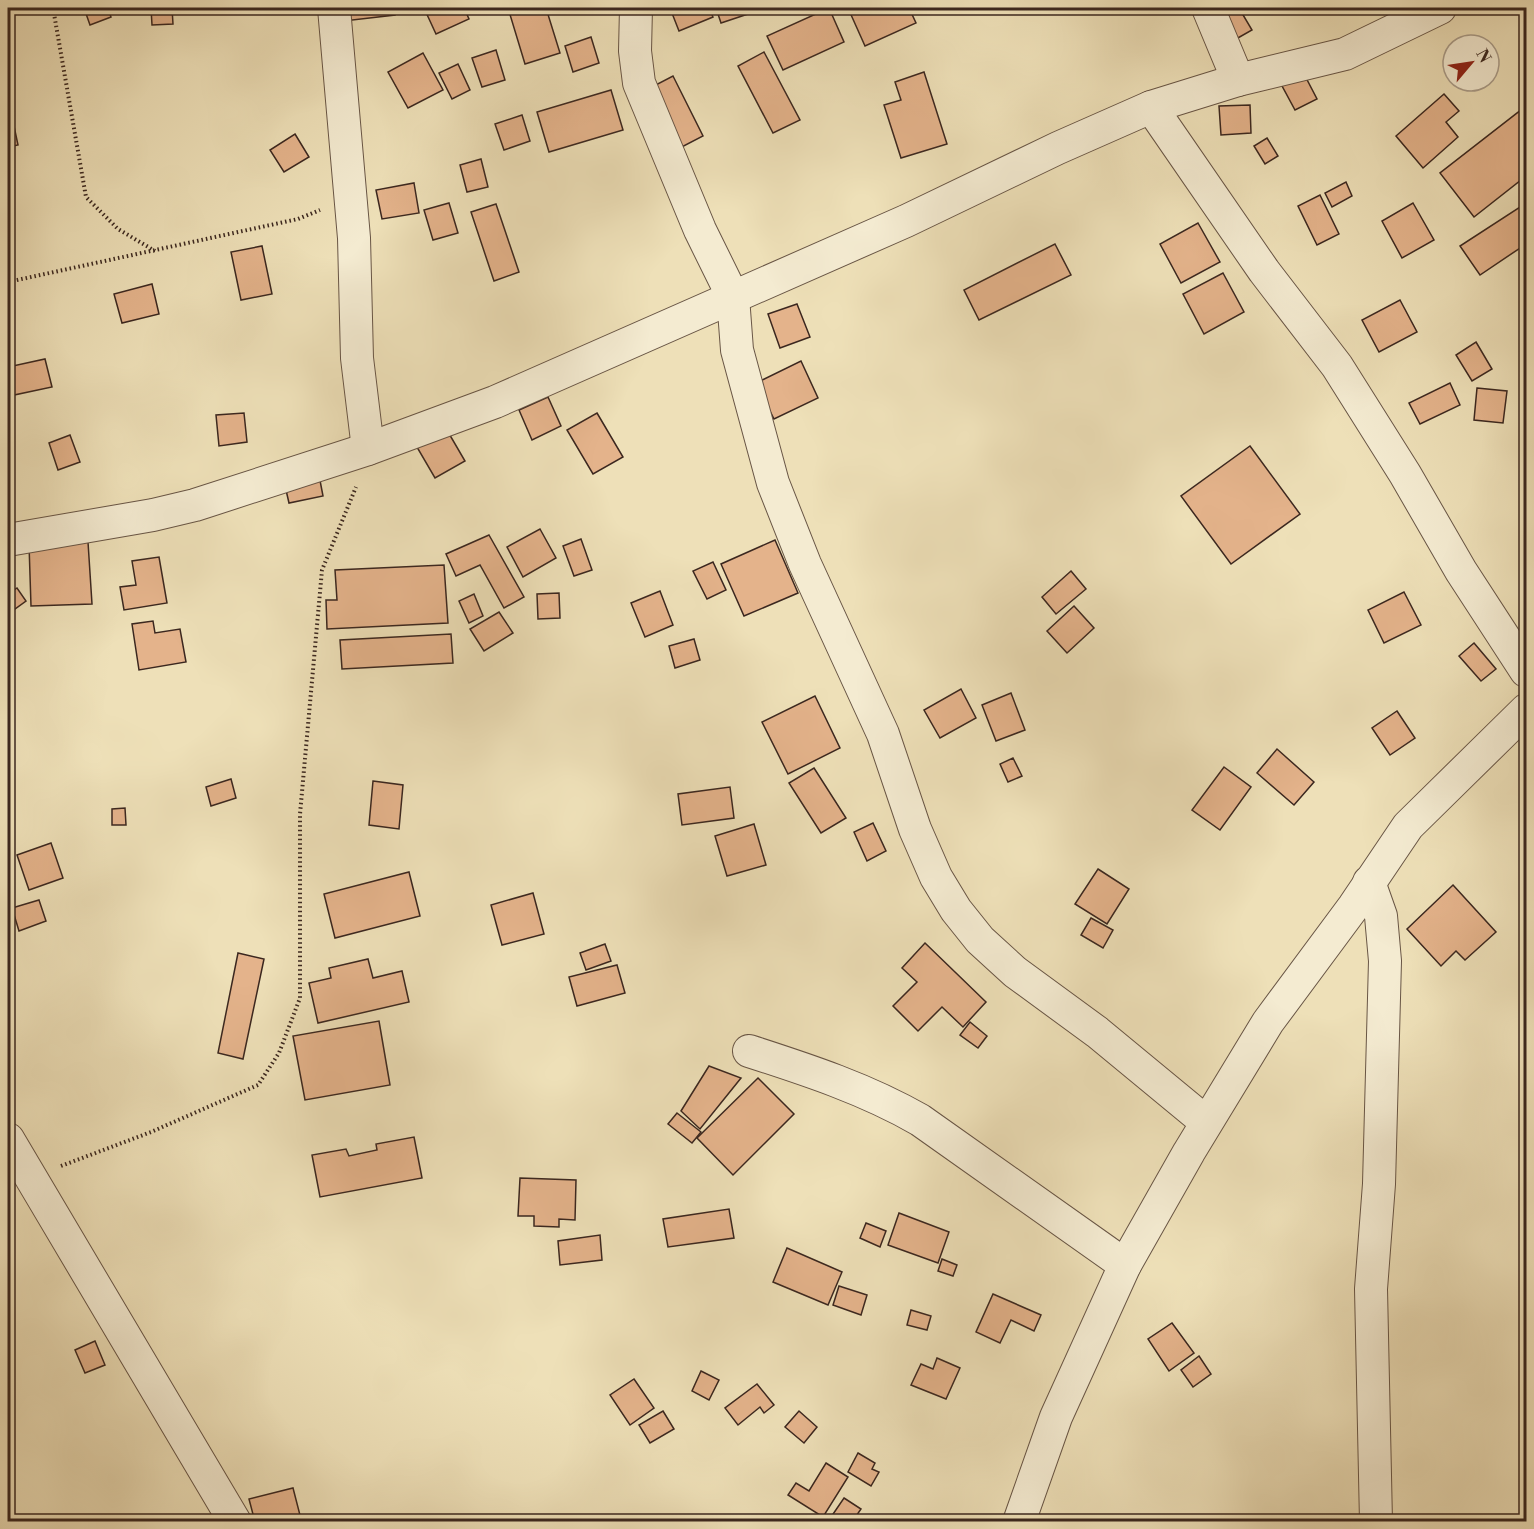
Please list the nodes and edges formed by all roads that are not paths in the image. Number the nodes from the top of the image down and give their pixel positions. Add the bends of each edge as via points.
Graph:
1 (334, 8) edge
2 (636, 8) edge
3 (1208, 8) edge
4 (1440, 8) edge
5 (1238, 80) junction
6 (1151, 107) junction
7 (734, 297) junction
8 (368, 449) junction
9 (8, 540) edge
10 (1527, 671) edge
11 (1527, 710) edge
12 (1369, 882) junction
13 (749, 1051) dead end
14 (1206, 1122) junction
15 (8, 1139) edge
16 (1125, 1265) junction
17 (235, 1521) edge
18 (1019, 1521) edge
19 (1376, 1521) edge

1 - 8 street via 354,238 357,358
2 - 7 street via 639,83 700,230
3 - 5 street
4 - 5 street via 1345,54
5 - 6 street
6 - 7 street
6 - 10 street via 1264,271 1336,366
7 - 8 street via 495,402
7 - 14 street via 737,350 773,483 805,564 884,734 915,829 936,877 980,940 1015,972 1097,1032
8 - 9 street via 184,507
11 - 12 street via 1408,826
12 - 14 street via 1268,1022
12 - 19 street via 1381,916 1385,961 1379,1184 1371,1289
13 - 16 street via 814,1072 888,1102 920,1120
14 - 16 street
15 - 17 street
16 - 18 street via 1056,1417

